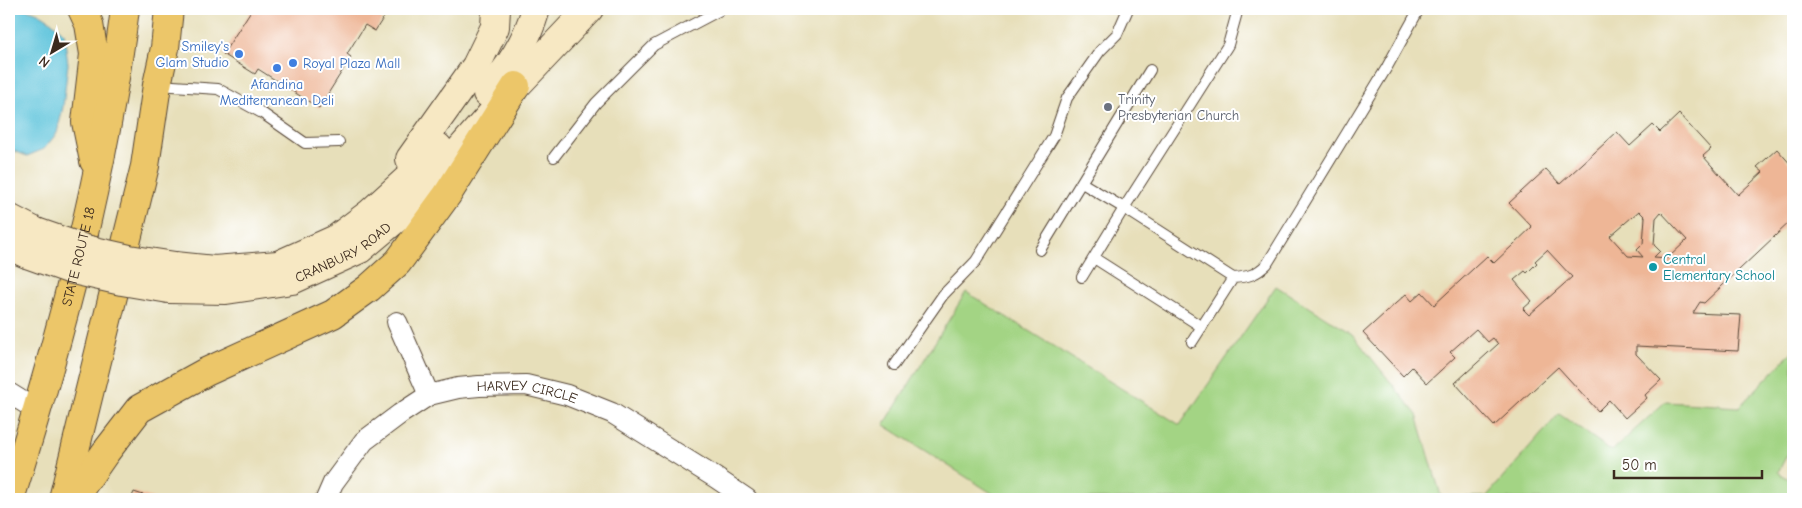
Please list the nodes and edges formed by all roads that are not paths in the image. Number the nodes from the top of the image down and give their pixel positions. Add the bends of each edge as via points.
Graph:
1 (82, 9) edge
2 (125, 9) edge
3 (168, 9) edge
4 (178, 9) edge
5 (496, 9) edge
6 (536, 9) edge
7 (589, 9) edge
8 (722, 9) edge
9 (1128, 9) edge
10 (1238, 9) edge
11 (1420, 9) edge
12 (165, 48) junction
13 (1150, 70) dead end
14 (157, 85) junction
15 (516, 86) junction
16 (339, 142) dead end
17 (554, 157) dead end
18 (97, 174) junction
19 (1082, 182) junction
20 (1124, 208) junction
21 (369, 214) junction
22 (9, 218) edge
23 (24, 244) edge
24 (1040, 250) dead end
25 (1094, 258) junction
26 (172, 277) junction
27 (1082, 277) dead end
28 (1233, 278) junction
29 (397, 322) dead end
30 (1202, 326) junction
31 (1192, 342) dead end
32 (894, 365) dead end
33 (9, 393) edge
34 (429, 395) junction
35 (38, 411) junction
36 (10, 499) edge
37 (63, 499) edge
38 (73, 499) edge
39 (326, 499) edge
40 (747, 499) edge

1 - 18 highway via 89,24 94,54 86,122
2 - 18 highway, STATE ROUTE 18
3 - 12 highway
4 - 12 highway
5 - 21 main road via 495,26 476,66
6 - 21 main road, CRANBURY ROAD via 525,40 504,73 414,173
7 - 15 main road, CRANBURY ROAD
8 - 17 lane via 654,45 596,102
9 - 32 lane via 1117,34 1100,51 1066,98 1054,136 976,261 943,296
10 - 20 lane via 1228,44
11 - 28 lane via 1267,264 1249,277
12 - 14 highway
13 - 19 lane
14 - 16 lane via 218,89 262,113 305,144
14 - 37 highway via 145,166
15 - 26 main road, CRANBURY ROAD via 411,206 360,249 292,280 226,290
15 - 38 highway via 448,195 398,262 333,314 206,372 139,409
18 - 35 highway, STATE ROUTE 18
19 - 20 lane
19 - 24 lane
20 - 25 lane
20 - 28 lane
21 - 26 main road, CRANBURY ROAD via 336,239 278,265
22 - 23 main road, CRANBURY ROAD
23 - 26 main road, CRANBURY ROAD, bridge via 69,269 122,281
25 - 27 lane
25 - 30 lane
28 - 30 lane
29 - 34 street
30 - 31 lane
33 - 35 street
34 - 39 street, HARVEY CIRCLE via 364,441 333,483
34 - 40 street, HARVEY CIRCLE via 458,388 526,385 567,395 612,413
35 - 36 highway, STATE ROUTE 18

